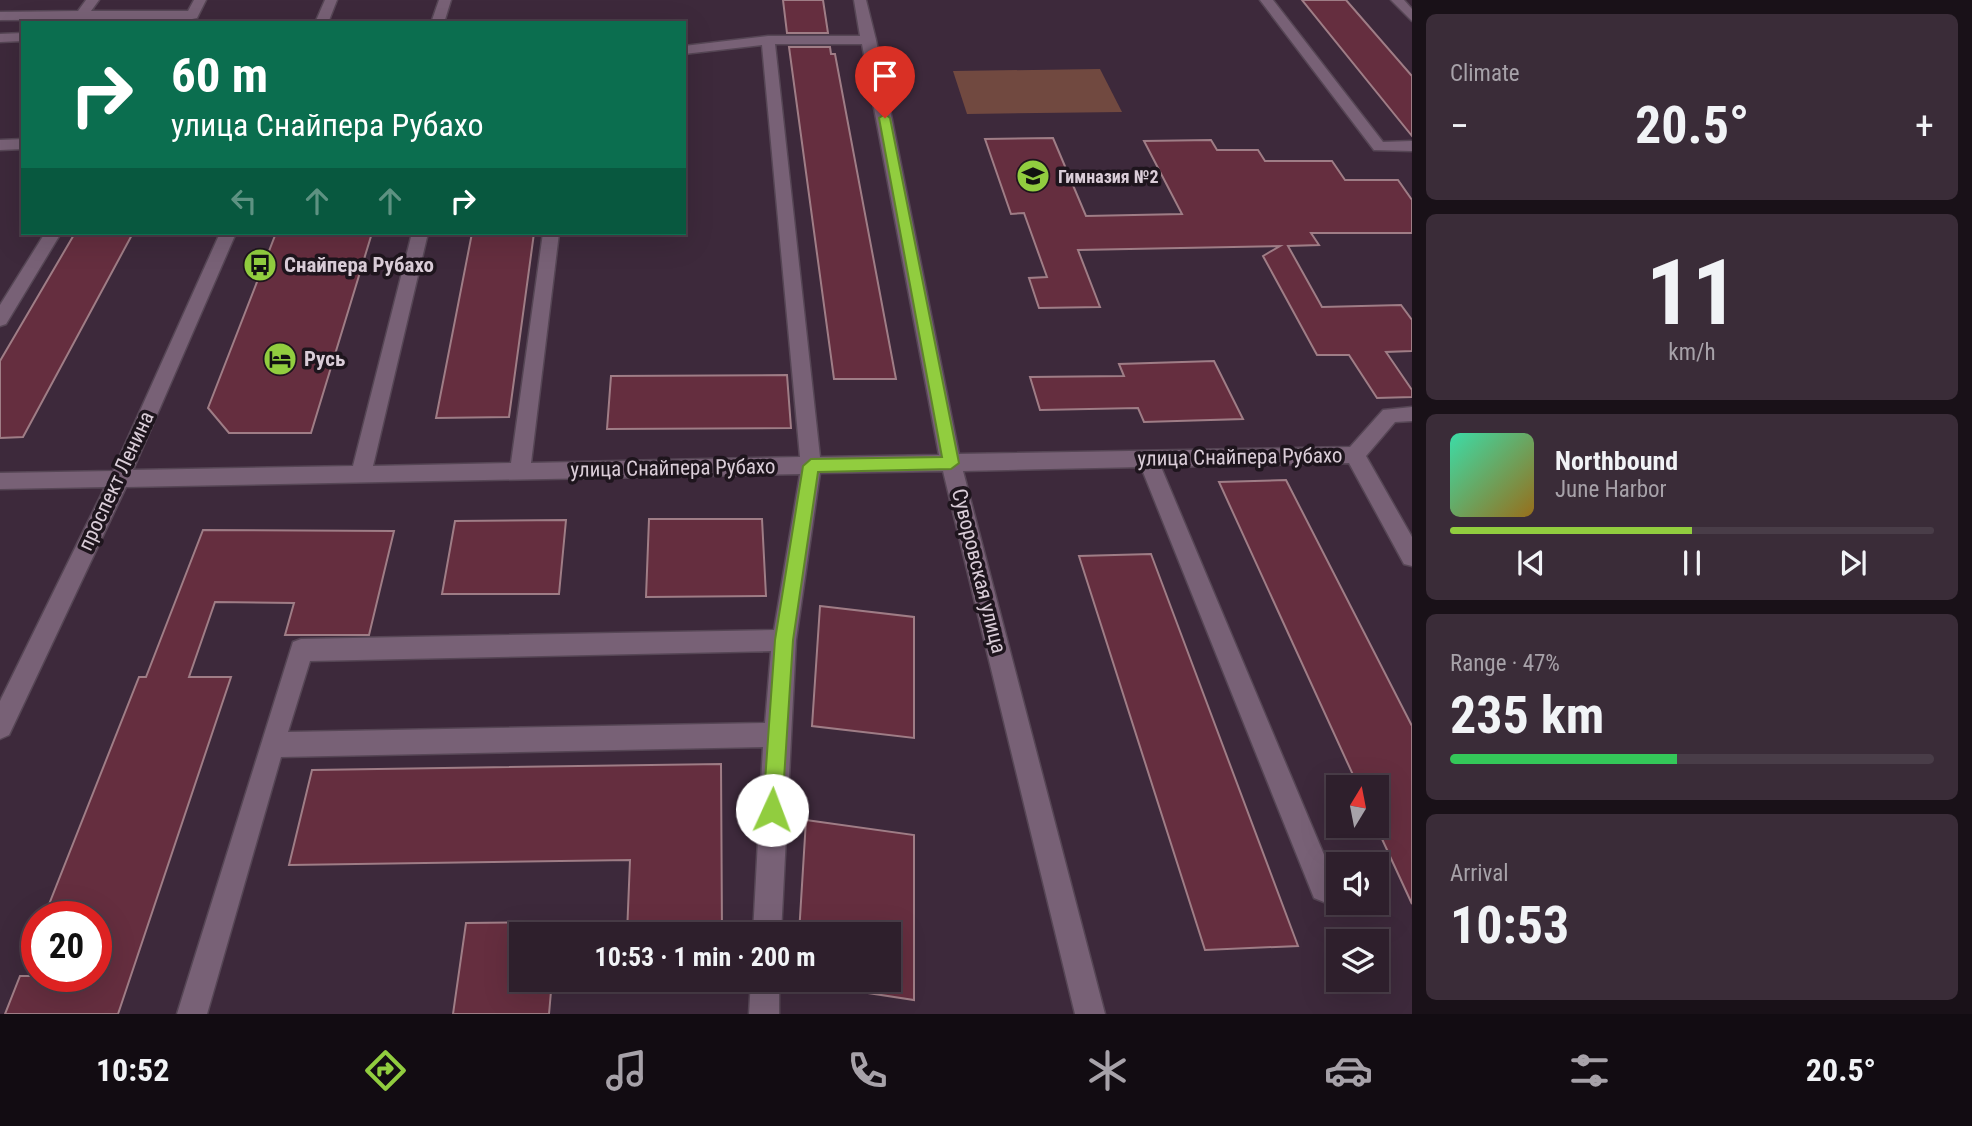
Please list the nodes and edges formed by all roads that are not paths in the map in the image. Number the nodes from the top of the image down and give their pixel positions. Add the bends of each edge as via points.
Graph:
1 (93, 0) edge
2 (201, 0) edge
3 (331, 0) edge
4 (445, 0) edge
5 (860, 0) edge
6 (1266, 0) edge
7 (1397, 0) edge
8 (82, 15) junction
9 (0, 16) edge
10 (1412, 17) edge
11 (322, 21) edge
12 (439, 21) edge
13 (0, 37) edge
14 (21, 37) edge
15 (768, 40) junction
16 (869, 40) junction
17 (686, 50) edge
18 (21, 144) edge
19 (0, 145) edge
20 (1405, 146) edge
21 (1412, 164) edge
22 (52, 235) edge
23 (227, 235) edge
24 (420, 235) edge
25 (551, 235) edge
26 (0, 320) edge
27 (1412, 414) edge
28 (1355, 455) junction
29 (1148, 459) junction
30 (951, 463) junction
31 (811, 466) junction
32 (520, 471) junction
33 (361, 474) junction
34 (119, 479) junction
35 (0, 481) edge
36 (1412, 557) edge
37 (784, 640) junction
38 (0, 727) edge
39 (776, 736) junction
40 (272, 745) junction
41 (1324, 888) dead end
42 (768, 922) edge
43 (765, 992) edge
44 (192, 1014) edge
45 (764, 1014) edge
46 (1090, 1014) edge

1 - 8 street
2 - 8 street via 192,15
3 - 11 street
4 - 12 street
5 - 16 street, Суворовская улица
6 - 20 street via 1379,146
7 - 10 street
8 - 9 street
13 - 14 street
15 - 16 street
15 - 17 street
15 - 31 street
16 - 30 street, Суворовская улица
18 - 19 street
20 - 21 street
22 - 26 street
23 - 34 street, проспект Ленина
24 - 33 street
25 - 32 street
27 - 28 street, улица Снайпера Рубахо via 1390,415
28 - 29 street, улица Снайпера Рубахо
28 - 36 street
29 - 30 street, улица Снайпера Рубахо
29 - 41 street
30 - 31 street, улица Снайпера Рубахо
30 - 46 street, Суворовская улица
31 - 32 street, улица Снайпера Рубахо
31 - 37 street
32 - 33 street, улица Снайпера Рубахо
33 - 34 street, улица Снайпера Рубахо
34 - 35 street, улица Снайпера Рубахо
34 - 38 street, проспект Ленина
37 - 39 street
37 - 40 street via 301,650
39 - 40 street
39 - 42 street
40 - 44 street
43 - 45 street

